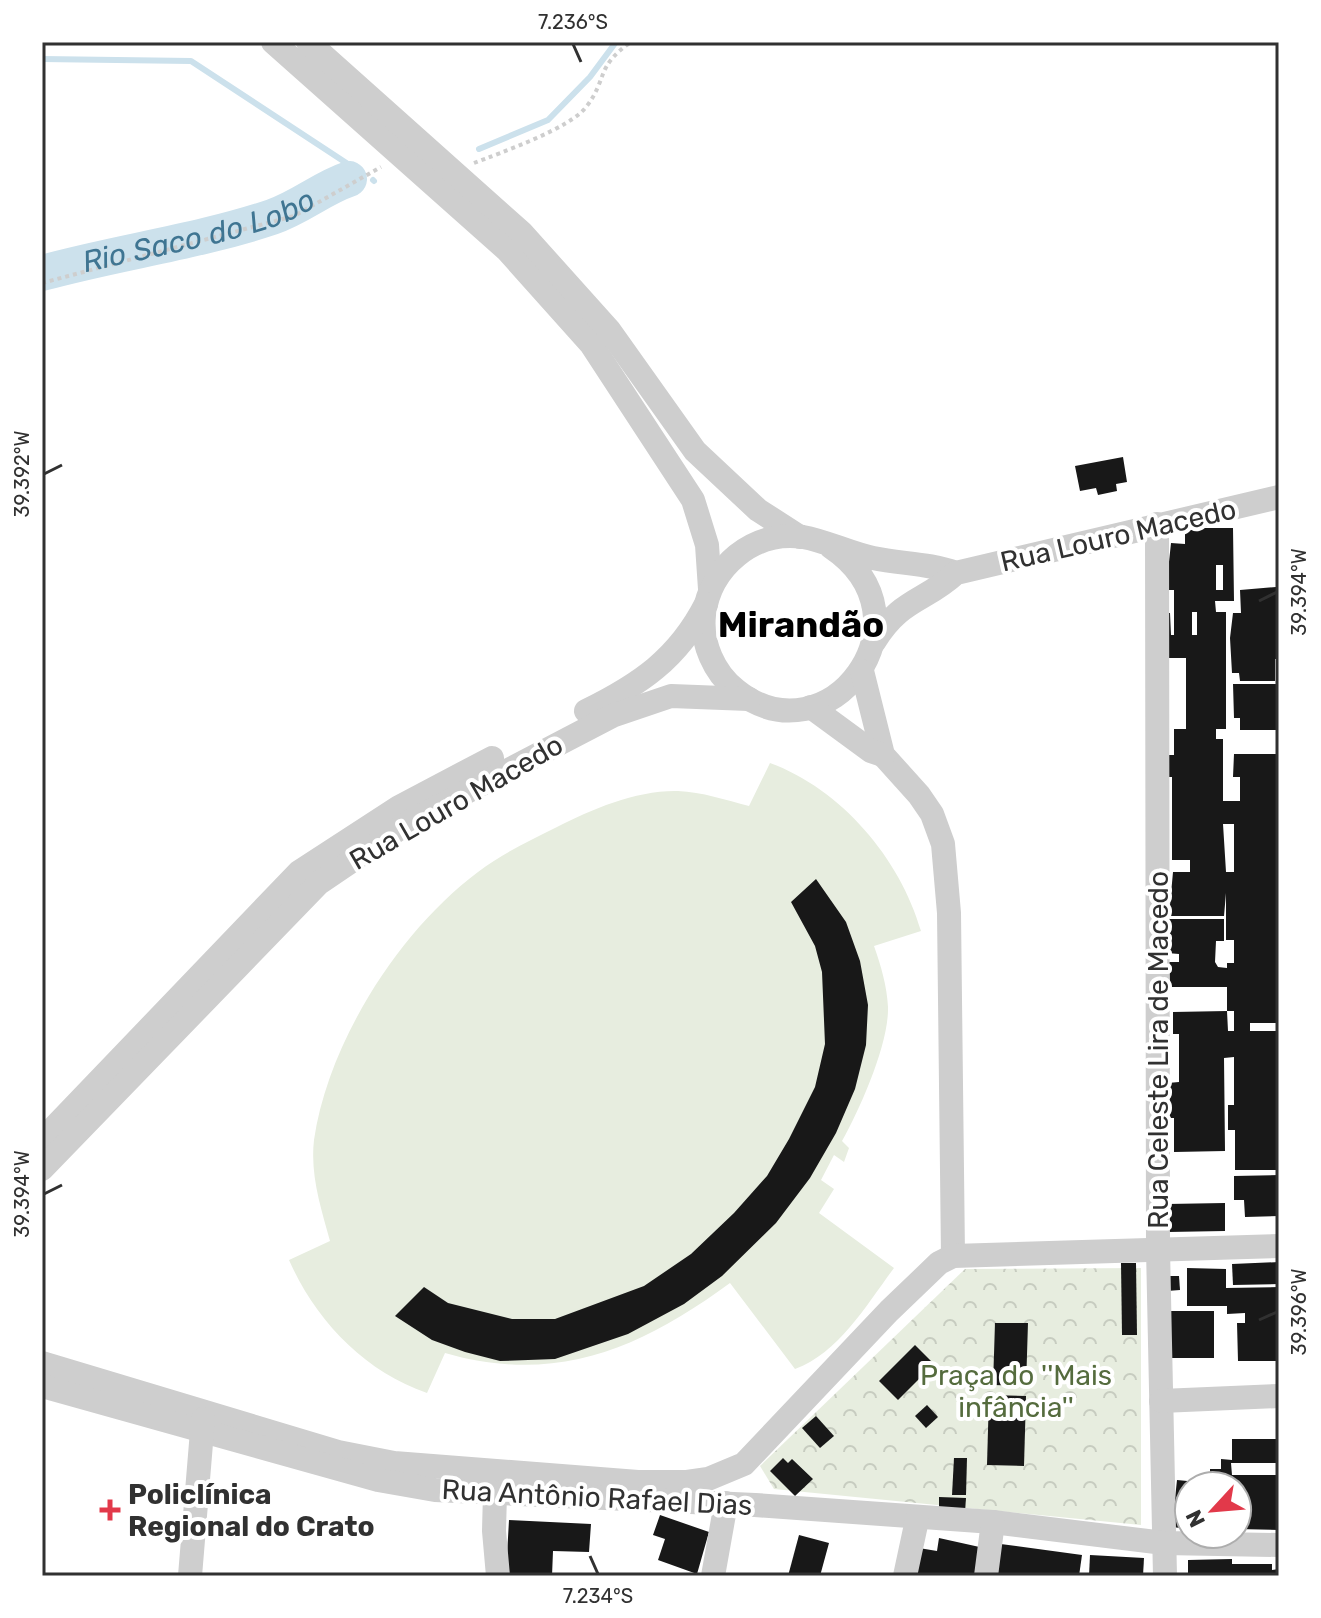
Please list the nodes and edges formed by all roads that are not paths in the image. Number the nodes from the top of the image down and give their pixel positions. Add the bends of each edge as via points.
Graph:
1 (273, 42) edge
2 (308, 42) edge
3 (1279, 497) edge
4 (1157, 524) junction
5 (800, 537) junction
6 (831, 547) junction
7 (956, 573) junction
8 (708, 596) junction
9 (874, 642) junction
10 (862, 671) junction
11 (749, 699) junction
12 (811, 707) junction
13 (883, 755) junction
14 (42, 1140) edge
15 (42, 1169) edge
16 (1279, 1246) edge
17 (1158, 1249) junction
18 (953, 1256) junction
19 (42, 1363) edge
20 (42, 1386) edge
21 (1279, 1396) edge
22 (1161, 1401) junction
23 (202, 1422) junction
24 (744, 1464) junction
25 (558, 1485) junction
26 (495, 1493) junction
27 (726, 1503) junction
28 (755, 1505) junction
29 (917, 1520) junction
30 (993, 1522) junction
31 (1164, 1543) junction
32 (1279, 1545) edge
33 (190, 1576) edge
34 (498, 1576) edge
35 (713, 1576) edge
36 (905, 1576) edge
37 (986, 1576) edge
38 (1165, 1576) edge

1 - 8 street via 507,250 605,363 693,500 707,545
2 - 5 street via 522,233 582,296 675,425 723,481
3 - 4 street, Rua Louro Macedo
4 - 7 street, Rua Louro Macedo
4 - 17 street, Rua Celeste Lira de Macedo
5 - 6 street
5 - 8 street via 769,539 740,552 718,575
6 - 7 street, Rua Louro Macedo
6 - 9 street via 855,567 871,594
7 - 9 street, Rua Louro Macedo via 904,606
8 - 11 street via 708,651 725,679
8 - 14 street, Rua Louro Macedo via 685,641 644,681 399,807 299,872
9 - 10 street
10 - 12 street via 840,694
10 - 13 street
11 - 12 street via 779,709
11 - 15 street, Rua Louro Macedo via 671,696 625,711 487,779 358,854 319,883
12 - 13 street
13 - 18 street via 932,814 943,844
16 - 17 street
17 - 18 street
17 - 22 street, Rua Celeste Lira de Macedo
18 - 24 street, Rua Antônio Rafael Dias via 889,1311
19 - 23 street, Rua Antônio Rafael Dias
20 - 23 street, Rua Antônio Rafael Dias
21 - 22 street
22 - 31 street, Rua Celeste Lira de Macedo
23 - 25 street, Rua Antônio Rafael Dias via 394,1463
23 - 26 street, Rua Antônio Rafael Dias via 378,1480
23 - 33 street
24 - 25 street, Rua Antônio Rafael Dias via 687,1482
24 - 28 street via 738,1486
25 - 26 street, Rua Antônio Rafael Dias
25 - 27 street, Rua Antônio Rafael Dias
26 - 34 street
27 - 28 street, Rua Antônio Rafael Dias
27 - 35 street
28 - 29 street, Rua Antônio Rafael Dias
29 - 30 street, Rua Antônio Rafael Dias
29 - 36 street
30 - 31 street, Rua Antônio Rafael Dias
30 - 37 street
31 - 32 street, Rua Antônio Rafael Dias
31 - 38 street, Rua Celeste Lira de Macedo

